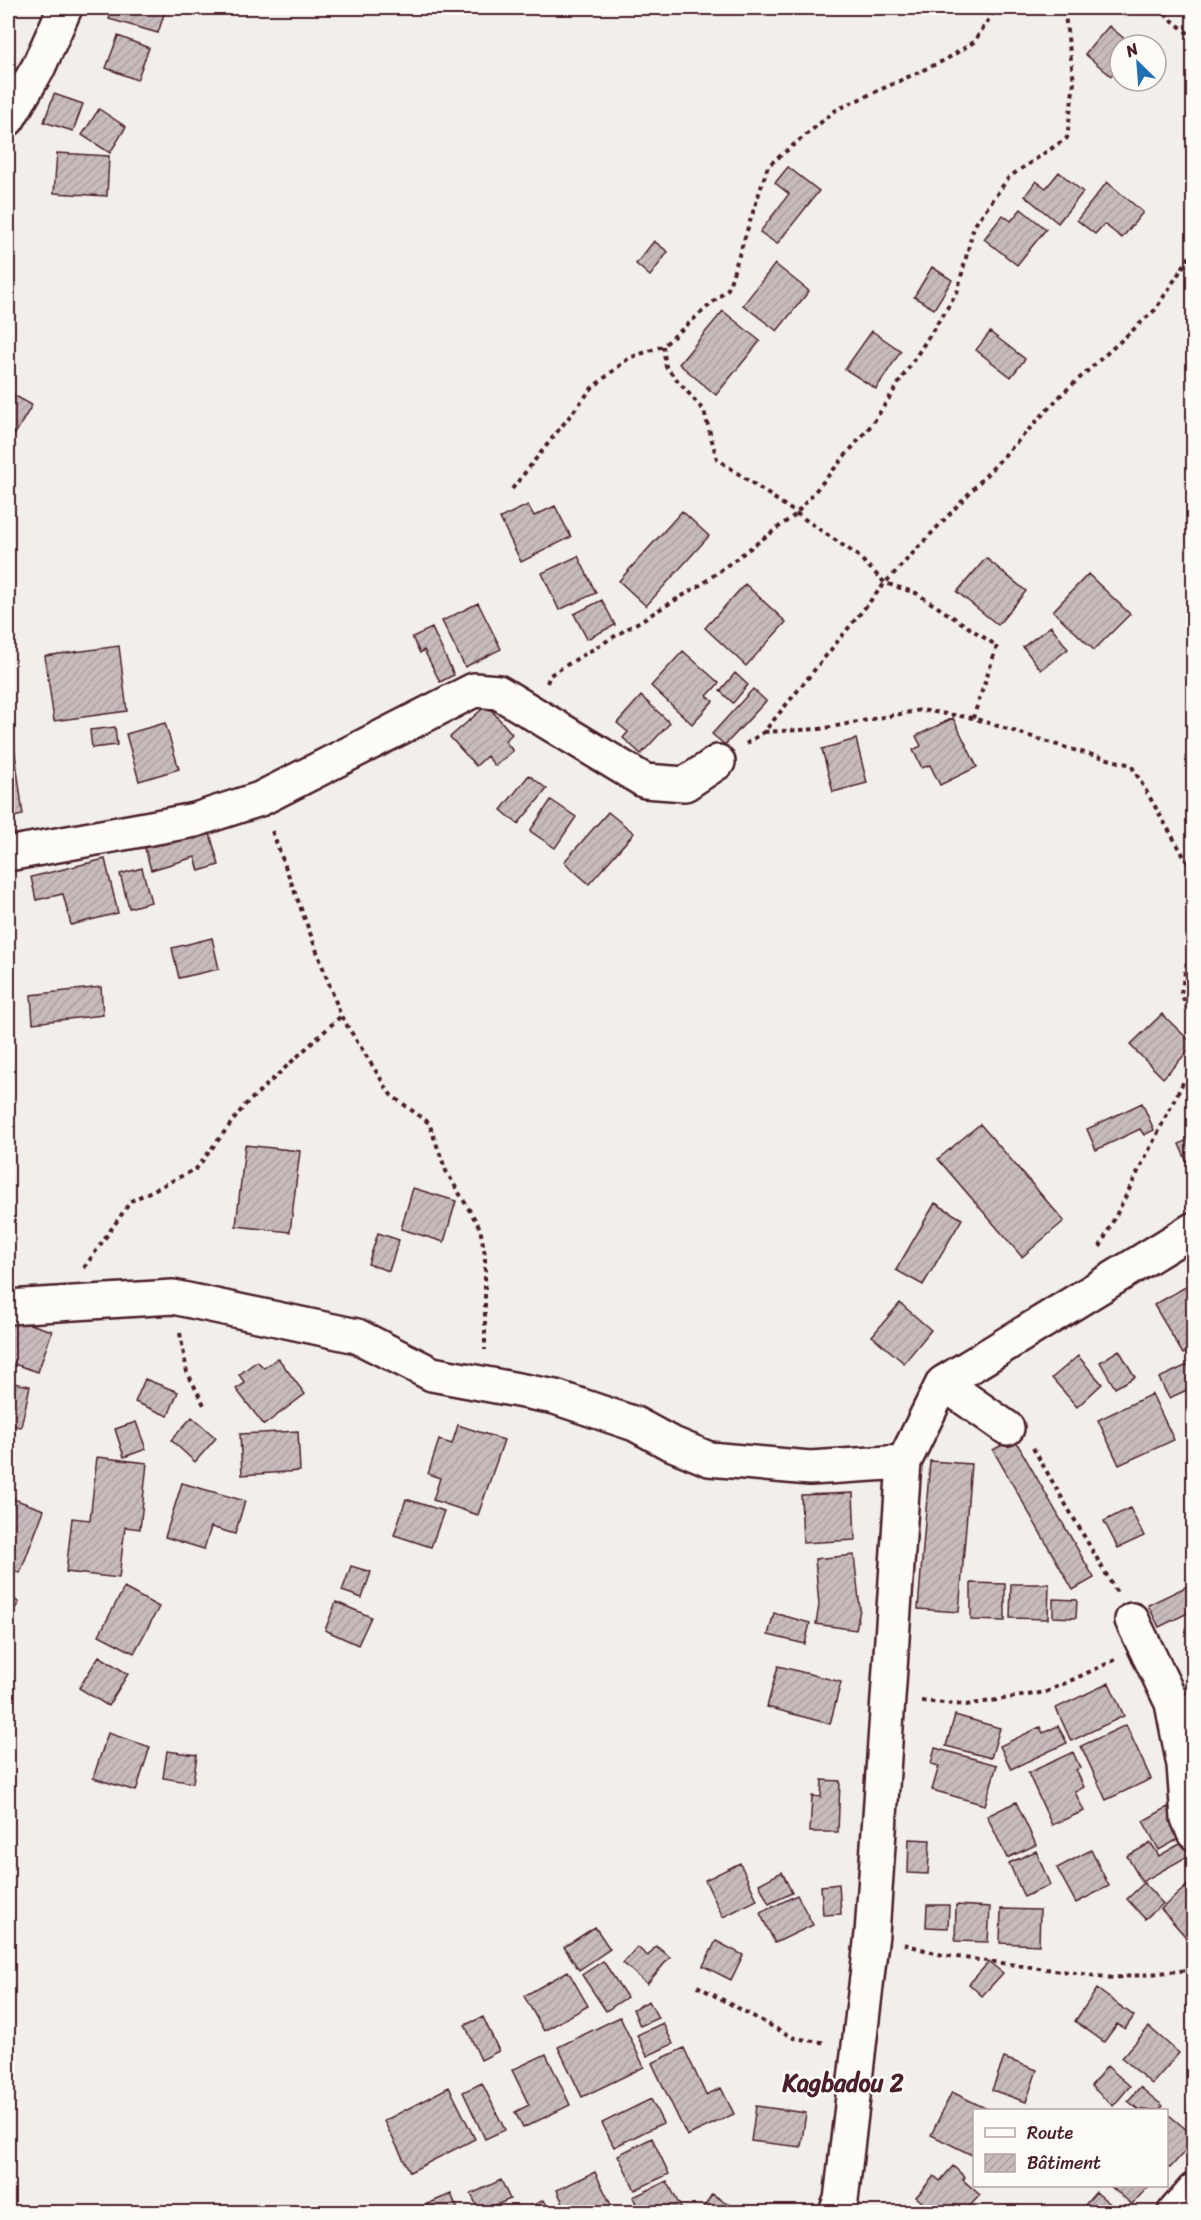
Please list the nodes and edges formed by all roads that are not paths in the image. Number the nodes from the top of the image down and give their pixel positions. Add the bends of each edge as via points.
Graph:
1 (65, 8) edge
2 (8, 119) edge
3 (718, 762) road end
4 (8, 854) edge
5 (1194, 1229) edge
6 (8, 1307) edge
7 (943, 1383) junction
8 (1007, 1428) road end
9 (904, 1462) junction
10 (1138, 1633) road end
11 (1194, 1833) edge
12 (1194, 2190) edge
13 (836, 2212) edge
14 (1175, 2212) edge

1 - 2 street via 38,68
3 - 4 street via 685,784 645,781 498,692 474,690 260,799 195,820
5 - 7 street
6 - 9 street via 173,1297 357,1336 432,1374 555,1397 625,1420 709,1459 810,1468
7 - 8 street
7 - 9 street
9 - 13 street via 872,1934 841,2200
10 - 11 street via 1172,1703 1184,1765 1188,1818
12 - 14 street

